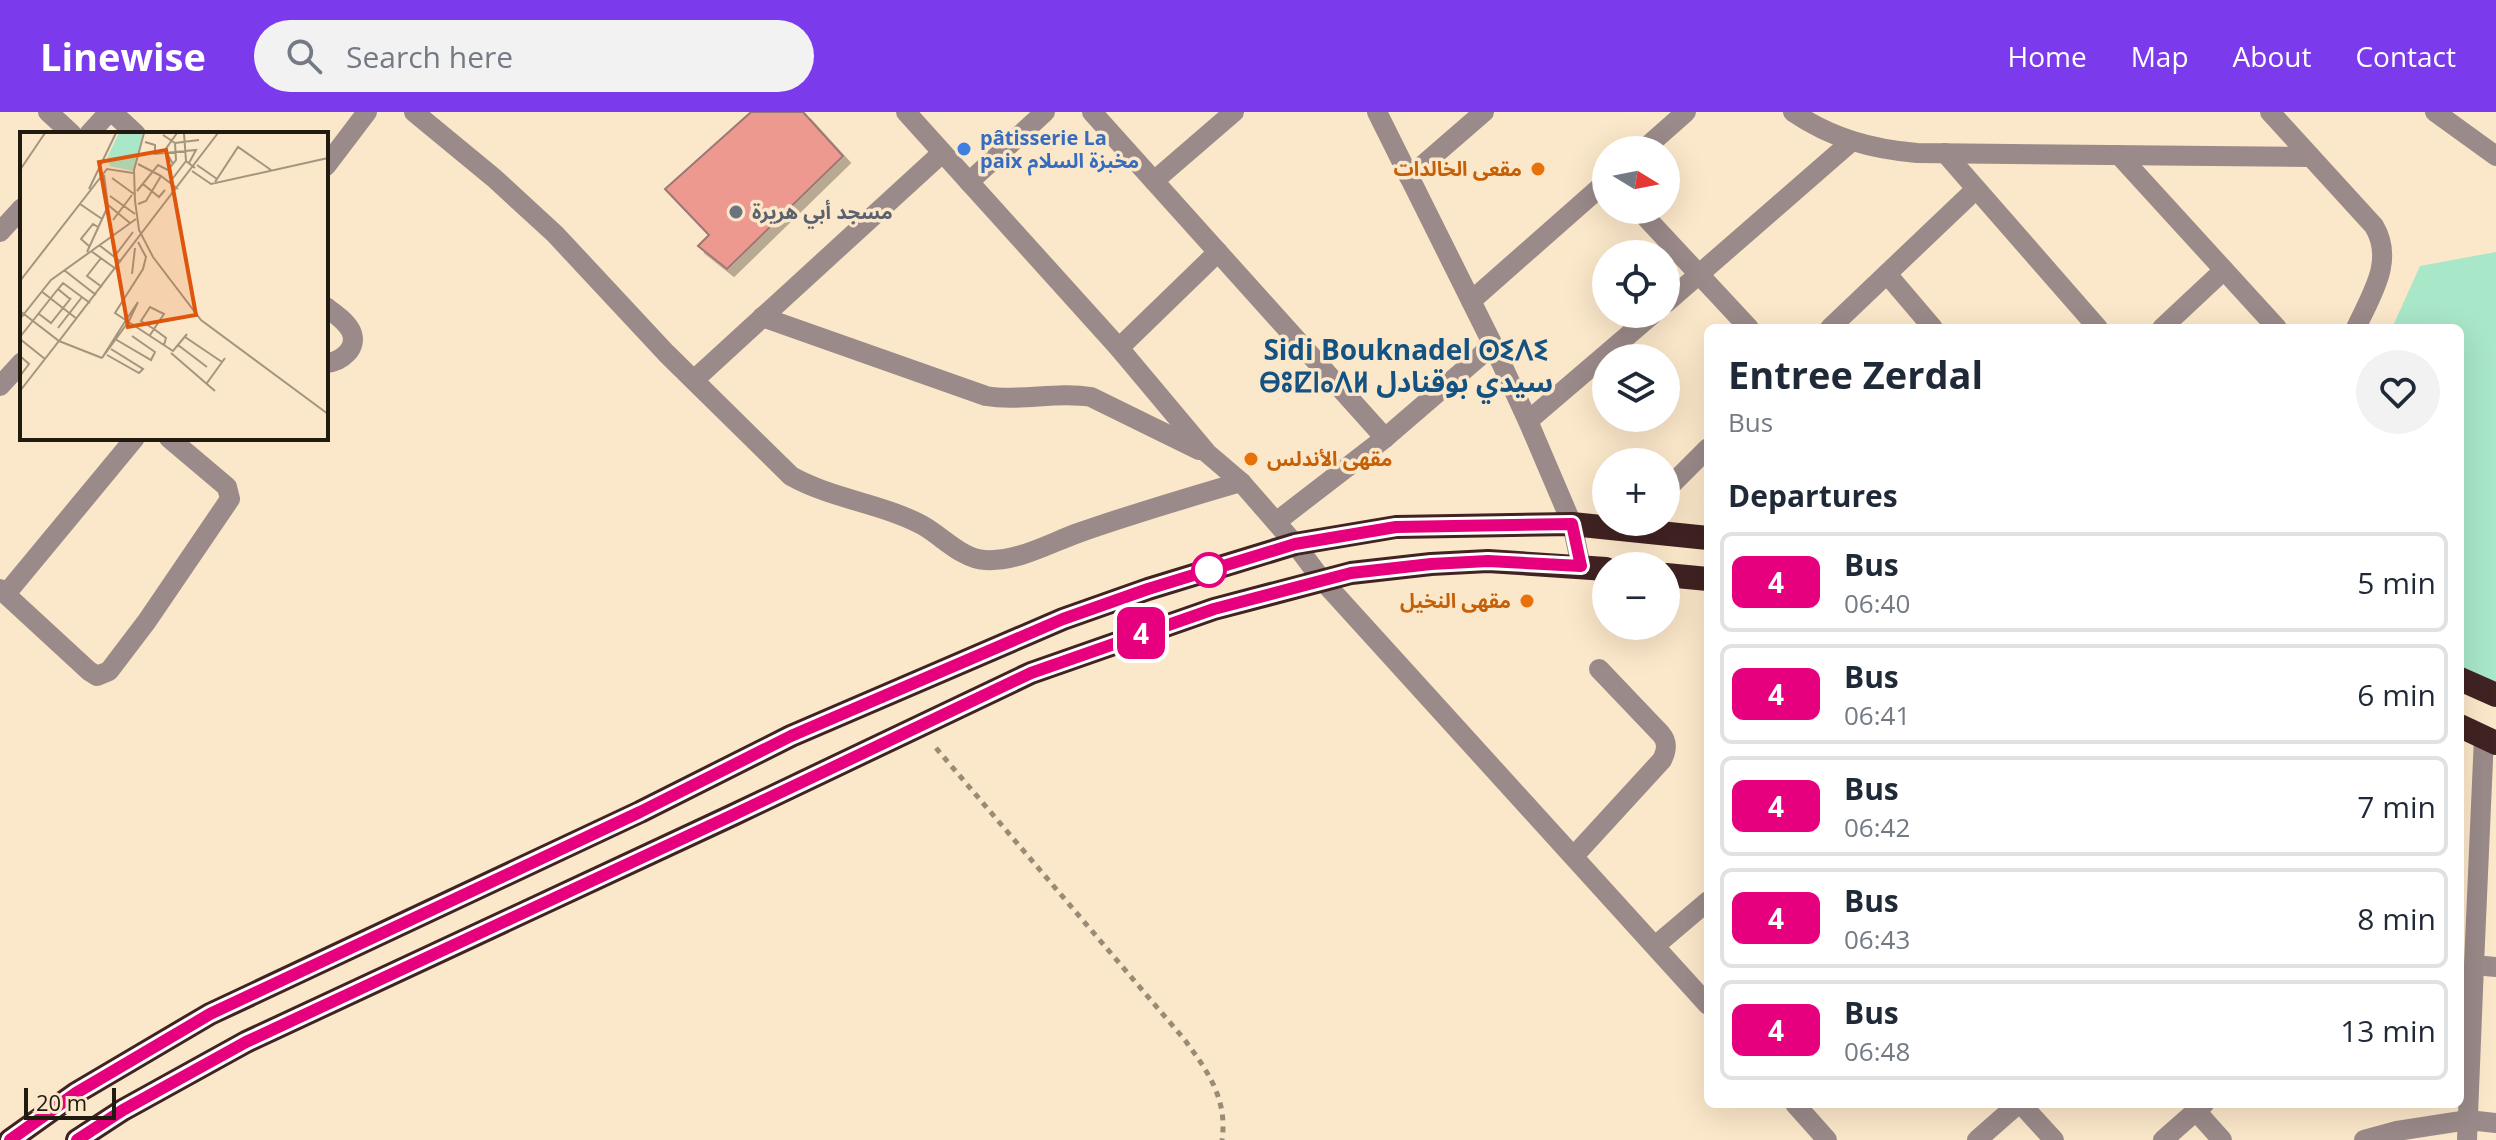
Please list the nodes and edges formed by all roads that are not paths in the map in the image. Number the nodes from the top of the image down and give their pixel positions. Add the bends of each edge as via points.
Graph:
1 (48, 112) edge
2 (110, 112) edge
3 (367, 112) edge
4 (414, 112) edge
5 (906, 112) edge
6 (1045, 112) edge
7 (1092, 112) edge
8 (1234, 112) edge
9 (1377, 112) edge
10 (1484, 112) edge
11 (1686, 112) edge
12 (1793, 112) edge
13 (2270, 112) edge
14 (2435, 112) edge
15 (70, 132) edge
16 (91, 132) edge
17 (134, 132) edge
18 (1659, 136) edge
19 (1852, 141) junction
20 (942, 153) junction
21 (1945, 153) junction
22 (2119, 155) junction
23 (2496, 156) edge
24 (2310, 157) junction
25 (328, 163) edge
26 (1409, 177) junction
27 (1154, 181) junction
28 (969, 182) junction
29 (1976, 189) junction
30 (1592, 194) edge
31 (20, 210) edge
32 (1652, 224) edge
33 (0, 232) edge
34 (1218, 252) junction
35 (2224, 270) junction
36 (1887, 274) junction
37 (1698, 275) junction
38 (1680, 291) edge
39 (1471, 301) junction
40 (328, 309) edge
41 (762, 317) junction
42 (1745, 324) edge
43 (1834, 324) edge
44 (1930, 324) edge
45 (2094, 324) edge
46 (2166, 324) edge
47 (2273, 324) edge
48 (2358, 324) edge
49 (1637, 328) edge
50 (1493, 345) junction
51 (1119, 348) junction
52 (328, 362) edge
53 (20, 364) edge
54 (694, 380) junction
55 (0, 386) edge
56 (1528, 421) junction
57 (1385, 438) junction
58 (133, 440) edge
59 (171, 440) edge
60 (1704, 452) edge
61 (1207, 453) junction
62 (1680, 476) edge
63 (1241, 482) junction
64 (1276, 522) junction
65 (1572, 524) junction
66 (1592, 525) edge
67 (1680, 534) edge
68 (1704, 537) edge
69 (1295, 544) junction
70 (1581, 566) junction
71 (1592, 567) edge
72 (1680, 576) edge
73 (1704, 579) edge
74 (1322, 580) junction
75 (3, 592) edge
76 (1599, 669) dead end
77 (2464, 681) edge
78 (2496, 695) edge
79 (2464, 728) edge
80 (2490, 740) edge
81 (1574, 856) junction
82 (1704, 904) edge
83 (1655, 946) junction
84 (2474, 965) junction
85 (2496, 967) edge
86 (1704, 1001) edge
87 (2015, 1108) edge
88 (2024, 1108) edge
89 (2200, 1108) edge
90 (1809, 1109) edge
91 (2496, 1123) edge
92 (2467, 1130) edge
93 (10, 1140) edge
94 (77, 1140) edge
95 (1827, 1140) edge
96 (1977, 1140) edge
97 (2054, 1140) edge
98 (2163, 1140) edge
99 (2222, 1140) edge
100 (2364, 1140) edge

1 - 15 street
2 - 16 street
2 - 17 street
3 - 25 street
4 - 54 street via 555,234
5 - 20 street
6 - 28 street
7 - 27 street
8 - 27 street
9 - 26 street
10 - 26 street
11 - 18 street
12 - 19 street
13 - 24 street
14 - 23 street
19 - 21 street via 1881,150
19 - 37 street
20 - 28 street
20 - 41 street
21 - 22 street
21 - 29 street
22 - 24 street
22 - 35 street
24 - 48 street via 2374,226 2384,246 2379,274
26 - 39 street
27 - 34 street
28 - 51 street
29 - 36 street
29 - 45 street
30 - 39 street
31 - 33 street
32 - 37 street
34 - 51 street
34 - 57 street
35 - 46 street
35 - 47 street
36 - 43 street
36 - 44 street
37 - 38 street
37 - 42 street
39 - 50 street
40 - 52 street via 350,330 353,341 346,355
41 - 54 street
41 - 61 street via 986,396 1091,397
49 - 56 street
50 - 56 street
50 - 57 street
51 - 61 street
53 - 55 street
54 - 63 street via 791,476 902,515 973,559 1013,558
56 - 65 street
57 - 64 street
58 - 75 street
59 - 75 street via 227,487 230,499 109,671 97,676 89,671
60 - 62 street
61 - 63 street
63 - 64 street
64 - 69 street
65 - 66 highway
65 - 69 highway via 1396,527
65 - 70 street
67 - 68 highway
69 - 74 street
69 - 93 highway via 1063,619 791,736 210,1014 76,1093
70 - 71 highway
70 - 74 highway via 1431,564
72 - 73 highway
74 - 81 street
74 - 94 highway via 1214,609 1031,673 246,1042
76 - 81 street via 1661,734 1666,747 1662,760
77 - 78 highway
79 - 80 highway
80 - 84 street
81 - 83 street
82 - 83 street
83 - 86 street
84 - 85 street
84 - 92 street
87 - 96 street
88 - 97 street
89 - 98 street
89 - 99 street
90 - 95 street
91 - 92 street
92 - 100 street via 2397,1131

